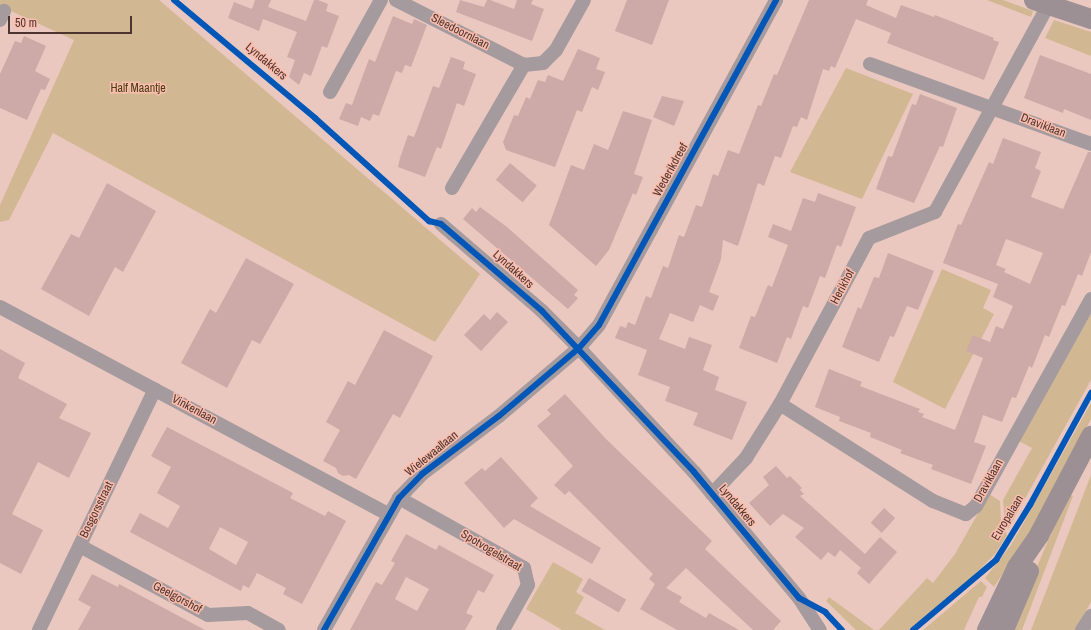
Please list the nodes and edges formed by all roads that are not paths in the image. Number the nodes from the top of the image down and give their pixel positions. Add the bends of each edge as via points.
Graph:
1 (381, 0) edge
2 (396, 0) edge
3 (584, 0) edge
4 (776, 0) edge
5 (1045, 2) edge
6 (412, 4) edge
7 (1091, 19) edge
8 (870, 64) dead end
9 (524, 65) junction
10 (330, 92) dead end
11 (994, 107) junction
12 (1091, 144) edge
13 (452, 188) dead end
14 (441, 224) dead end
15 (1091, 299) edge
16 (0, 306) edge
17 (579, 348) junction
18 (154, 390) junction
19 (780, 404) junction
20 (1091, 436) edge
21 (712, 494) junction
22 (399, 498) junction
23 (388, 514) junction
24 (1039, 535) junction
25 (80, 546) junction
26 (1091, 616) edge
27 (39, 630) edge
28 (279, 630) edge
29 (324, 630) edge
30 (503, 630) edge
31 (820, 630) edge
32 (987, 630) edge
33 (1004, 630) edge
34 (1082, 630) edge

1 - 10 street
2 - 6 street, Sleedoornlaan
3 - 9 street via 556,50 543,63
4 - 17 street, Wederikdreef via 599,325
5 - 7 main road
5 - 11 street, Herikhof
6 - 9 street, Sleedoornlaan
8 - 11 street
9 - 13 street
11 - 12 street, Draviklaan
11 - 19 street, Herikhof via 935,212 869,238
14 - 17 street, Lyndakkers via 524,295
15 - 19 street, Draviklaan via 979,500 966,514 933,501
16 - 18 street, Vinkenlaan
17 - 21 street, Lyndakkers
17 - 22 street, Wielewaallaan via 499,416 422,474
18 - 23 street, Vinkenlaan
18 - 25 street, Bosgorsstraat
19 - 21 street, Herikhof via 746,458
20 - 24 main road
21 - 31 street, Lyndakkers via 799,598
22 - 23 street, Wielewaallaan
22 - 30 street, Spotvogelstraat via 524,568 528,585
23 - 29 street, Wielewaallaan
24 - 32 main road via 1017,567
24 - 33 main road via 1028,575
25 - 27 street, Bosgorsstraat
25 - 28 street, Geelgorshof via 208,615 248,612
26 - 34 street

